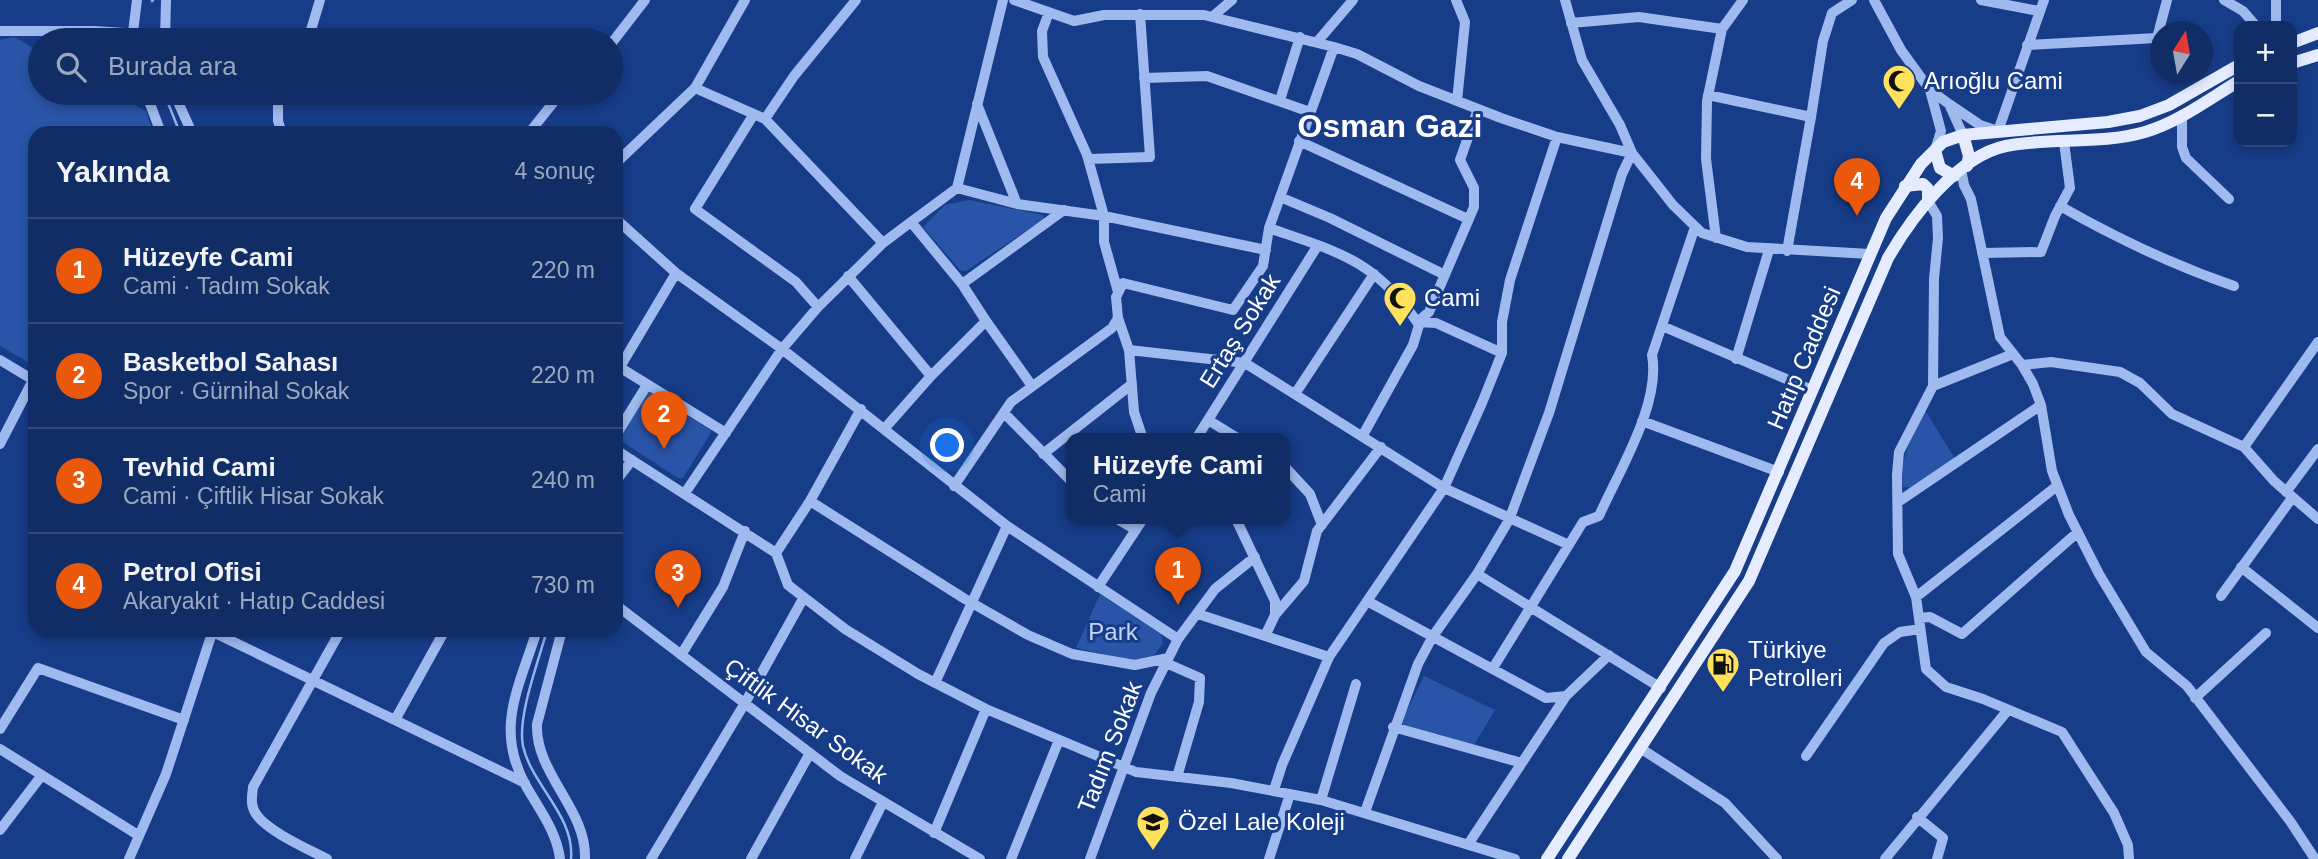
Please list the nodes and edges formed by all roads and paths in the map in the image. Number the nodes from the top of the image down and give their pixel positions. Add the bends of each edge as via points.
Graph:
1 (137, 0) edge
2 (166, 0) edge
3 (320, 0) edge
4 (645, 0) edge
5 (746, 0) edge
6 (856, 0) edge
7 (1003, 0) edge
8 (1014, 0) edge
9 (1232, 0) edge
10 (1353, 0) edge
11 (1457, 0) edge
12 (1565, 0) edge
13 (1742, 0) edge
14 (1852, 0) edge
15 (1874, 0) edge
16 (1982, 0) edge
17 (2044, 0) edge
18 (2167, 0) edge
19 (2224, 0) edge
20 (2276, 0) edge
21 (2039, 11) junction
22 (1140, 14) junction
23 (1048, 15) junction
24 (1212, 17) junction
25 (2252, 21) edge
26 (2276, 21) edge
27 (1571, 23) junction
28 (133, 28) edge
29 (165, 28) edge
30 (312, 28) edge
31 (623, 28) edge
32 (1722, 29) junction
33 (0, 31) edge
34 (28, 32) edge
35 (2318, 33) edge
36 (1300, 37) junction
37 (1317, 41) junction
38 (2297, 41) edge
39 (2027, 45) junction
40 (1334, 47) junction
41 (2318, 55) edge
42 (2297, 61) edge
43 (2234, 68) edge
44 (1144, 78) junction
45 (2234, 84) edge
46 (695, 88) junction
47 (1930, 90) junction
48 (1708, 95) junction
49 (1280, 100) junction
50 (1457, 101) junction
51 (977, 104) junction
52 (1949, 104) junction
53 (150, 105) edge
54 (179, 105) edge
55 (278, 105) edge
56 (551, 105) edge
57 (1478, 109) junction
58 (1310, 111) junction
59 (754, 114) junction
60 (2182, 115) junction
61 (1811, 117) junction
62 (765, 118) junction
63 (158, 126) edge
64 (189, 126) edge
65 (280, 126) edge
66 (534, 126) edge
67 (1998, 131) junction
68 (1963, 135) junction
69 (1557, 137) junction
70 (1299, 141) junction
71 (2064, 142) junction
72 (1935, 150) junction
73 (1632, 153) junction
74 (623, 156) edge
75 (1089, 159) junction
76 (1961, 171) junction
77 (1905, 186) junction
78 (957, 188) junction
79 (1280, 197) junction
80 (2229, 199) dead end
81 (1928, 201) junction
82 (1017, 204) junction
83 (2060, 206) junction
84 (1065, 210) junction
85 (1104, 216) junction
86 (1468, 219) junction
87 (911, 222) junction
88 (623, 225) edge
89 (1695, 227) junction
90 (1269, 228) junction
91 (1716, 238) junction
92 (883, 243) junction
93 (1318, 245) junction
94 (1266, 250) junction
95 (1769, 250) junction
96 (1787, 251) junction
97 (1982, 253) junction
98 (1870, 254) junction
99 (676, 273) junction
100 (1374, 274) junction
101 (1445, 275) junction
102 (848, 276) junction
103 (962, 284) junction
104 (2234, 286) dead end
105 (1118, 292) junction
106 (818, 307) junction
107 (1118, 318) junction
108 (986, 321) junction
109 (1417, 321) junction
110 (1662, 326) junction
111 (2318, 342) edge
112 (782, 349) junction
113 (1129, 350) junction
114 (1502, 353) junction
115 (2013, 354) junction
116 (623, 358) edge
117 (1737, 359) junction
118 (0, 360) edge
119 (1245, 363) junction
120 (2022, 365) junction
121 (623, 369) edge
122 (931, 376) junction
123 (28, 377) edge
124 (647, 384) junction
125 (1132, 384) junction
126 (1032, 386) junction
127 (1933, 386) junction
128 (1812, 390) junction
129 (28, 392) edge
130 (1295, 394) junction
131 (2040, 405) junction
132 (861, 409) junction
133 (1004, 413) junction
134 (1208, 420) junction
135 (1642, 421) junction
136 (623, 423) edge
137 (885, 428) junction
138 (726, 433) junction
139 (1070, 433) edge
140 (1141, 433) edge
141 (1200, 433) edge
142 (1229, 433) edge
143 (1363, 435) junction
144 (1066, 436) edge
145 (0, 444) edge
146 (1381, 447) junction
147 (2244, 447) junction
148 (2318, 449) edge
149 (623, 454) edge
150 (1043, 454) junction
151 (632, 460) junction
152 (623, 472) edge
153 (1290, 472) edge
154 (1779, 472) junction
155 (1066, 476) edge
156 (954, 486) junction
157 (2057, 486) junction
158 (1444, 488) junction
159 (685, 493) junction
160 (2289, 495) junction
161 (810, 501) junction
162 (1898, 502) junction
163 (2318, 519) edge
164 (1509, 520) junction
165 (1126, 524) edge
166 (1140, 524) edge
167 (1238, 524) edge
168 (1007, 526) junction
169 (1322, 526) junction
170 (1136, 530) junction
171 (745, 531) junction
172 (2078, 532) junction
173 (1569, 545) junction
174 (776, 553) junction
175 (1255, 557) junction
176 (2241, 567) junction
177 (1477, 574) junction
178 (1098, 587) junction
179 (2221, 596) dead end
180 (804, 597) junction
181 (1916, 597) junction
182 (1367, 601) junction
183 (973, 604) junction
184 (1531, 605) junction
185 (623, 610) edge
186 (1198, 614) junction
187 (1275, 615) junction
188 (1920, 618) junction
189 (2318, 628) edge
190 (1920, 629) junction
191 (2266, 633) dead end
192 (1266, 634) junction
193 (1433, 636) junction
194 (211, 637) edge
195 (226, 637) edge
196 (337, 637) edge
197 (441, 637) edge
198 (535, 637) edge
199 (560, 637) edge
200 (1178, 639) junction
201 (681, 655) junction
202 (1609, 655) junction
203 (1329, 657) junction
204 (1167, 661) junction
205 (1493, 668) junction
206 (313, 679) junction
207 (935, 683) junction
208 (1356, 684) dead end
209 (1661, 688) junction
210 (1566, 696) junction
211 (2195, 698) junction
212 (745, 703) junction
213 (986, 709) junction
214 (2008, 710) junction
215 (184, 720) junction
216 (395, 720) junction
217 (1393, 727) junction
218 (0, 729) edge
219 (1059, 740) junction
220 (1640, 748) junction
221 (0, 749) edge
222 (810, 753) junction
223 (1806, 756) dead end
224 (1522, 763) junction
225 (1124, 767) junction
226 (42, 775) junction
227 (1177, 777) junction
228 (525, 783) junction
229 (1274, 790) junction
230 (1290, 794) junction
231 (1321, 800) junction
232 (883, 802) junction
233 (1365, 812) junction
234 (1917, 817) junction
235 (0, 830) edge
236 (934, 833) junction
237 (138, 835) junction
238 (1469, 844) junction
239 (129, 859) edge
240 (326, 859) edge
241 (560, 859) edge
242 (585, 859) edge
243 (651, 859) edge
244 (751, 859) edge
245 (855, 859) edge
246 (980, 859) edge
247 (1011, 859) edge
248 (1090, 859) edge
249 (1269, 859) edge
250 (1515, 859) edge
251 (1547, 859) edge
252 (1568, 859) edge
253 (1777, 859) edge
254 (1885, 859) edge
255 (1937, 859) edge
256 (2129, 859) edge
257 (2315, 859) edge

1 - 28 street
2 - 29 street
3 - 30 street
4 - 31 street
5 - 46 street
6 - 62 street
7 - 51 street
8 - 23 street
9 - 24 street
10 - 37 street
11 - 50 street via 1465,22
12 - 27 street
13 - 32 street
14 - 61 street via 1832,13
15 - 47 street
16 - 21 street
17 - 21 street
18 - 39 street via 2157,38
19 - 25 street
20 - 26 street
21 - 39 street
22 - 23 street via 1074,22
22 - 24 street
22 - 44 street
23 - 75 street via 1042,32 1044,57
24 - 36 street
27 - 32 street via 1639,17
27 - 73 street via 1582,60
32 - 48 street
33 - 34 street
35 - 38 main road
36 - 37 street
36 - 49 street
37 - 40 street
39 - 67 street
40 - 50 street
40 - 58 street
41 - 42 main road
43 - 67 main road, Hatıp Caddesi via 2140,117
44 - 49 street via 1207,76
44 - 75 street via 1150,157
45 - 60 main road, Hatıp Caddesi
46 - 59 street
46 - 74 street
47 - 52 street
47 - 72 street via 1941,131
48 - 61 street
48 - 91 street via 1706,159
49 - 58 street
50 - 57 street
51 - 78 street
51 - 82 street
52 - 67 street
52 - 68 street
53 - 63 street
54 - 64 street
55 - 65 street
56 - 66 street
57 - 69 street
57 - 86 street via 1460,160 1474,188 1474,207
58 - 70 street
59 - 62 street
59 - 106 street via 695,209 796,282
60 - 71 main road, Hatıp Caddesi via 2145,132
60 - 80 street via 2186,158
61 - 96 street
62 - 92 street
67 - 68 main road, Hatıp Caddesi
68 - 72 main road, Hatıp Caddesi
68 - 76 main road via 1969,156
69 - 73 street
69 - 114 street via 1510,280
70 - 79 street
70 - 86 street
71 - 76 main road, Hatıp Caddesi via 2005,146
71 - 83 street via 2070,188
72 - 76 main road via 1940,168
72 - 77 main road, Hatıp Caddesi
73 - 89 street
73 - 164 street via 1549,413
75 - 85 street
76 - 81 main road, Hatıp Caddesi
76 - 97 street
77 - 81 main road via 1923,184
77 - 98 main road, Hatıp Caddesi
78 - 82 street
78 - 87 street
79 - 90 street
79 - 101 street
81 - 127 street via 1937,216 1938,238
81 - 220 main road, Hatıp Caddesi via 1903,231 1882,271 1749,581
82 - 84 street
83 - 97 street via 2042,253
83 - 104 street via 2178,267
84 - 85 street
84 - 103 street
85 - 94 street
85 - 105 street via 1104,242
86 - 101 street
87 - 92 street
87 - 103 street
88 - 99 street
89 - 91 street
89 - 110 street
90 - 93 street
90 - 94 street
91 - 95 street
92 - 102 street
93 - 100 street via 1353,258
93 - 119 street, Ertaş Sokak
94 - 105 street via 1263,265 1233,310 1123,283
95 - 96 street
95 - 117 street
96 - 98 street
97 - 115 street via 2000,337
98 - 128 main road, Hatıp Caddesi
99 - 112 street
99 - 116 street
100 - 109 street
100 - 130 street
101 - 109 street via 1429,312
102 - 106 street
102 - 122 street
103 - 108 street
105 - 107 street
106 - 112 street
107 - 113 street
107 - 126 street via 1112,328
108 - 122 street
108 - 126 street
109 - 114 street via 1436,323
109 - 143 street via 1413,345
110 - 117 street
110 - 135 street via 1652,355 1656,373
111 - 147 street
112 - 132 street
112 - 138 street
113 - 119 street
113 - 125 street
114 - 158 street
115 - 120 street
115 - 127 street
117 - 128 street
118 - 123 street
119 - 130 street
119 - 134 street, Ertaş Sokak
120 - 131 street
120 - 147 street via 2050,362 2120,372 2140,383 2172,414
121 - 124 street
122 - 137 street
124 - 136 street
124 - 138 street
125 - 139 street
125 - 140 street
126 - 133 street
127 - 162 street via 1899,452
128 - 154 main road, Hatıp Caddesi
129 - 145 street
130 - 143 street
131 - 157 street
131 - 162 street
132 - 137 street
132 - 161 street
133 - 150 street
133 - 156 street
134 - 141 street, Ertaş Sokak
134 - 142 street
135 - 154 street
135 - 173 street via 1599,516 1583,522
137 - 156 street
138 - 159 street
143 - 146 street
144 - 150 street
146 - 158 street
146 - 169 street
147 - 160 street
148 - 160 street
149 - 151 street
150 - 155 street
151 - 152 street
151 - 159 street
153 - 169 street via 1310,494
154 - 209 main road, Hatıp Caddesi via 1735,571
156 - 168 street
157 - 172 street
157 - 181 street
158 - 164 street
158 - 182 street
159 - 171 street
160 - 163 street
160 - 176 street
161 - 174 street
161 - 183 street
162 - 181 street via 1898,554
164 - 173 street
164 - 177 street
165 - 170 street
166 - 170 street
167 - 175 street
168 - 178 street
168 - 183 street via 976,588
169 - 187 street via 1304,581
170 - 178 street
171 - 174 street
171 - 201 street via 723,587
172 - 188 street via 1962,634 1930,617
172 - 211 street via 2146,652
173 - 184 street
174 - 180 street via 788,585
175 - 186 street, Tadım Sokak via 1215,589
175 - 187 street via 1275,601
176 - 179 street
176 - 189 street
177 - 184 street
177 - 193 street
178 - 200 street
180 - 207 street via 845,629
180 - 212 street
181 - 188 street
182 - 193 street
182 - 203 street
183 - 204 street via 1072,654 1135,666
183 - 207 street
184 - 202 street
184 - 205 street
185 - 201 street, Çiftlik Hisar Sokak
186 - 192 street
186 - 200 street, Tadım Sokak
187 - 192 street
188 - 190 street
190 - 214 street via 1926,669 1946,687
190 - 223 street via 1900,632 1884,643
191 - 211 street
192 - 203 street
193 - 205 street
193 - 217 street
194 - 215 street
195 - 206 street
196 - 206 street
197 - 216 street
198 - 228 street via 508,733 510,753
199 - 242 street via 536,739 579,828
200 - 204 street, Tadım Sokak
201 - 212 street, Çiftlik Hisar Sokak
202 - 209 street
202 - 210 street
203 - 229 street
204 - 225 street, Tadım Sokak
204 - 227 street via 1200,678 1199,702
205 - 210 street via 1546,698
206 - 216 street
206 - 240 street via 253,787 251,803 256,815 271,827
207 - 213 street
208 - 231 street
209 - 251 main road, Hatıp Caddesi
210 - 224 street
211 - 257 street
212 - 222 street, Çiftlik Hisar Sokak
212 - 243 street
213 - 219 street
213 - 236 street
214 - 234 street
214 - 256 street via 2062,732 2114,813
215 - 218 street via 38,668
215 - 237 street
216 - 228 street
217 - 224 street
217 - 233 street
219 - 225 street
219 - 247 street
220 - 252 main road, Hatıp Caddesi
220 - 253 street via 1725,803
221 - 226 street
222 - 232 street, Çiftlik Hisar Sokak
222 - 244 street
224 - 238 street
225 - 227 street
225 - 248 street, Tadım Sokak
226 - 235 street
226 - 237 street
227 - 229 street
228 - 241 street via 559,846
229 - 230 street
230 - 231 street
230 - 249 street
231 - 233 street
232 - 236 street, Çiftlik Hisar Sokak
232 - 245 street
233 - 238 street
234 - 254 street
234 - 255 street via 1943,838
236 - 246 street, Çiftlik Hisar Sokak
237 - 239 street
238 - 250 street

